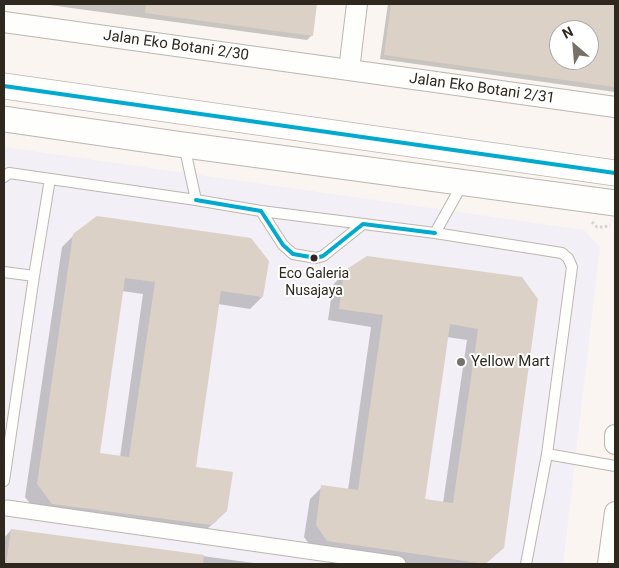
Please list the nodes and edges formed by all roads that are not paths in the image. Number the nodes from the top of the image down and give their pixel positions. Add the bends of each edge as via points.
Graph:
1 (357, 4) edge
2 (4, 22) edge
3 (349, 70) junction
4 (4, 86) edge
5 (615, 107) edge
6 (4, 119) edge
7 (184, 145) junction
8 (615, 173) edge
9 (6, 175) edge
10 (50, 179) junction
11 (464, 182) junction
12 (196, 200) junction
13 (615, 203) edge
14 (261, 211) junction
15 (363, 224) junction
16 (435, 233) junction
17 (4, 272) edge
18 (34, 276) junction
19 (615, 435) edge
20 (615, 444) edge
21 (547, 454) junction
22 (615, 466) edge
23 (4, 481) edge
24 (5, 508) edge
25 (615, 512) edge
26 (398, 564) edge
27 (526, 564) edge
28 (608, 564) edge

1 - 3 street
2 - 3 street, Jalan Eko Botani 2/30
3 - 5 street, Jalan Eko Botani 2/31
4 - 8 street
6 - 7 street
7 - 11 street
7 - 12 lane
9 - 10 lane
10 - 12 lane
10 - 18 lane
11 - 13 street
11 - 16 lane
12 - 14 lane
14 - 15 lane
14 - 15 lane via 283,246 293,254 316,258
15 - 16 lane
16 - 21 lane via 562,253 568,258 572,267
17 - 18 lane
18 - 23 lane
19 - 20 street
21 - 22 lane
21 - 27 lane
24 - 26 street
25 - 28 street

